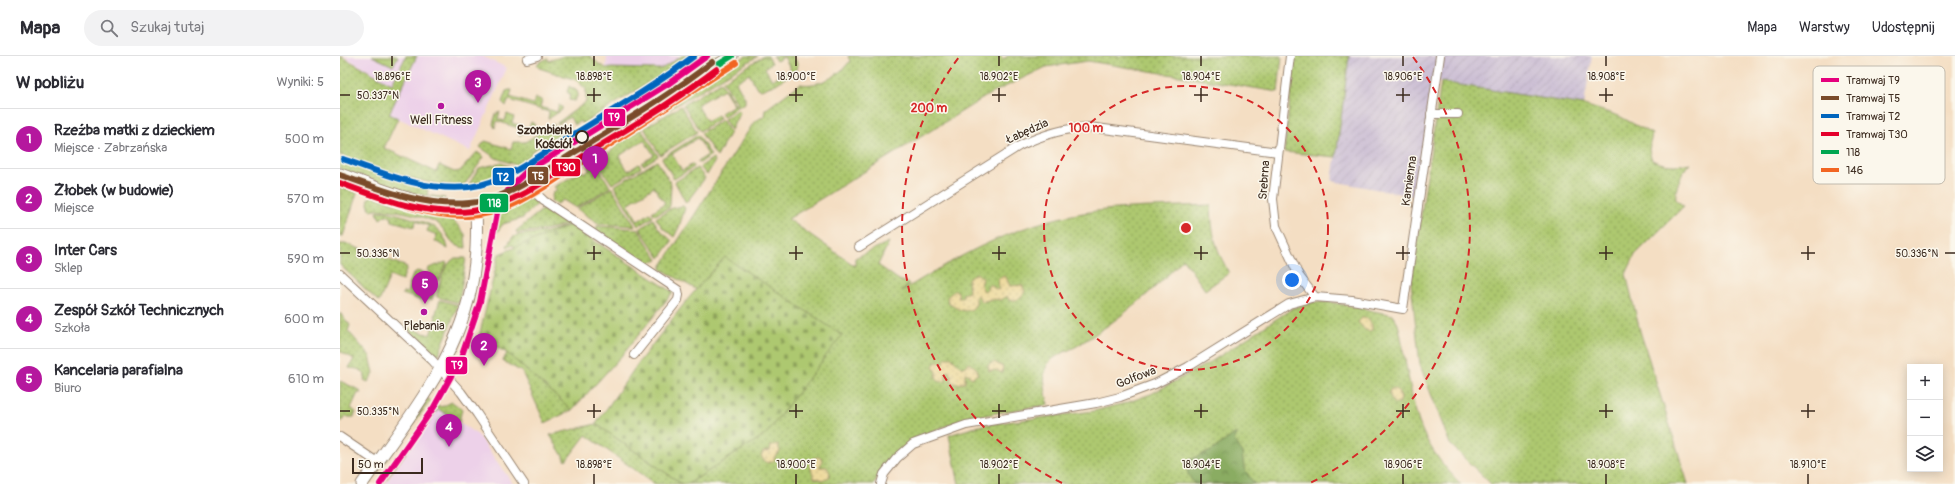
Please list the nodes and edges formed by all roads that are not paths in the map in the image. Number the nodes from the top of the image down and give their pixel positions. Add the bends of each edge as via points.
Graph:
1 (537, 56) edge
2 (732, 56) edge
3 (1290, 56) edge
4 (1440, 56) edge
5 (527, 59) dead end
6 (1431, 114) junction
7 (1458, 114) dead end
8 (1278, 152) junction
9 (340, 174) edge
10 (528, 186) junction
11 (476, 207) junction
12 (859, 247) dead end
13 (340, 274) edge
14 (1315, 297) junction
15 (1403, 309) joint
16 (634, 354) dead end
17 (440, 369) junction
18 (340, 437) edge
19 (377, 462) junction
20 (362, 484) edge
21 (524, 484) edge
22 (881, 484) edge

1 - 5 street
2 - 10 main road
3 - 8 street, Srebrna
4 - 6 street, Kamienna
6 - 7 street
6 - 15 street, Kamienna
8 - 12 street, Łabędzia via 1089,127 1060,130 1019,146
8 - 14 street, Srebrna via 1273,199 1276,226 1299,276
9 - 11 main road via 425,202 456,208
10 - 11 main road via 501,200
10 - 16 street via 544,201 678,290 678,300
11 - 17 main road via 476,254 471,289 456,337
13 - 17 street
14 - 15 street, Golfowa via 1352,300
14 - 22 street, Golfowa via 1289,304 1188,366 1155,384 1120,397 966,425 913,444 884,474
17 - 19 main road
17 - 21 street via 478,414
18 - 19 street
19 - 20 main road

